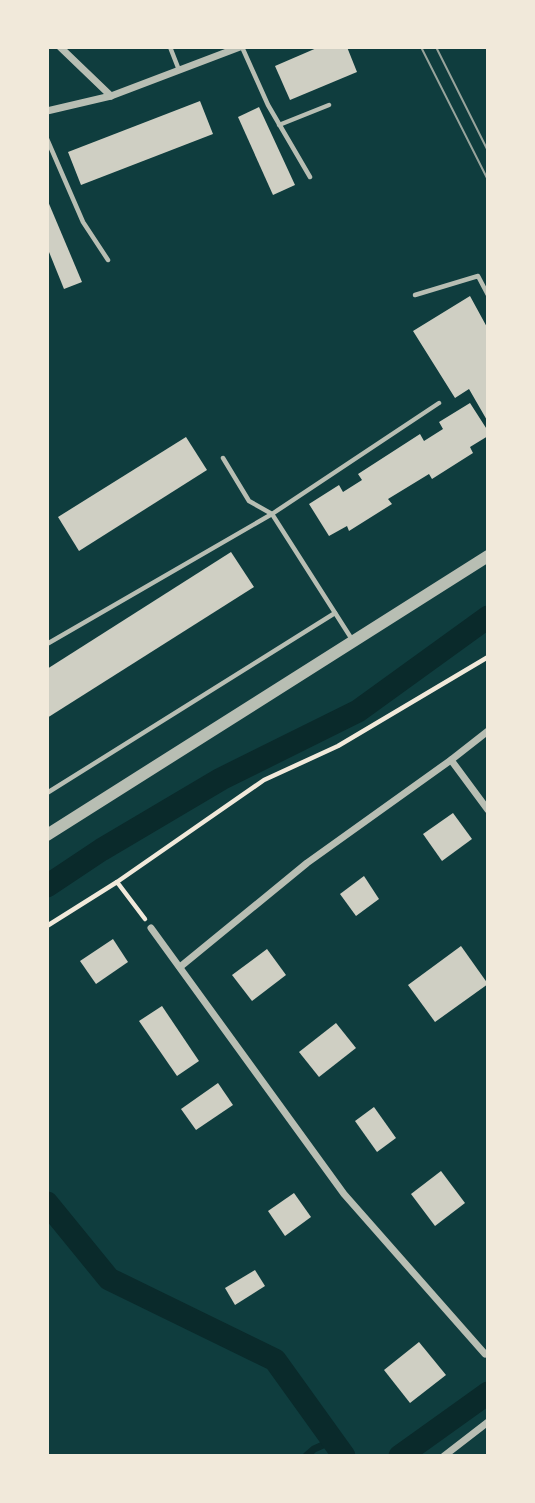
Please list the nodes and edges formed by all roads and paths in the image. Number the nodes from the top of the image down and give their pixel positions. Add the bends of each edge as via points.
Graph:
1 (60, 47) edge
2 (170, 47) edge
3 (241, 47) edge
4 (179, 71) junction
5 (111, 96) junction
6 (329, 105) dead end
7 (47, 111) edge
8 (279, 125) junction
9 (47, 139) edge
10 (310, 177) dead end
11 (108, 260) dead end
12 (415, 295) dead end
13 (488, 295) edge
14 (439, 403) dead end
15 (223, 458) dead end
16 (272, 514) junction
17 (488, 556) edge
18 (335, 613) junction
19 (353, 641) junction
20 (47, 644) edge
21 (488, 657) edge
22 (488, 731) edge
23 (451, 760) junction
24 (47, 793) edge
25 (488, 810) edge
26 (47, 835) edge
27 (117, 882) junction
28 (47, 926) edge
29 (151, 928) joint
30 (180, 967) junction
31 (485, 1354) dead end
32 (488, 1422) edge
33 (444, 1456) edge

1 - 5 street
2 - 4 lane
3 - 4 street
3 - 8 lane
4 - 5 street
5 - 7 street
6 - 8 lane
8 - 10 lane
9 - 11 lane via 83,222
12 - 13 lane via 478,276
14 - 16 lane
15 - 16 lane via 249,501
16 - 18 lane
16 - 20 lane
17 - 19 street
18 - 19 lane
18 - 24 lane
19 - 26 street
21 - 27 path via 338,746 264,780
22 - 23 street
23 - 25 street
23 - 30 street via 307,863
27 - 28 path
27 - 29 path
29 - 30 street
30 - 31 street via 344,1194
32 - 33 street

